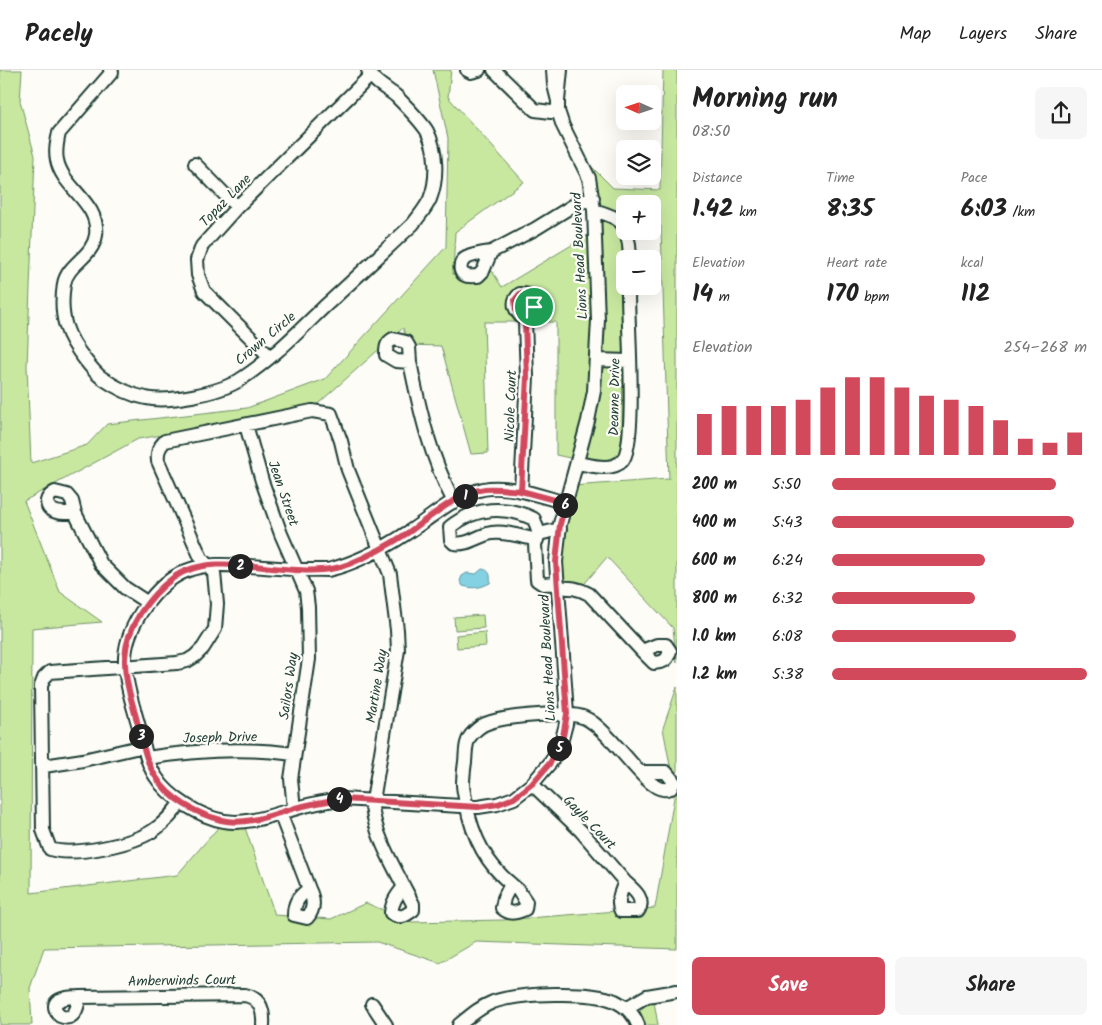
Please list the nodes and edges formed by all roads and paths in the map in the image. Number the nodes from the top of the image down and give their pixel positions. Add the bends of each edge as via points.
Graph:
1 (467, 70) edge
2 (479, 70) edge
3 (494, 70) edge
4 (553, 70) edge
5 (561, 70) edge
6 (112, 71) edge
7 (369, 73) edge
8 (558, 106) junction
9 (195, 164) dead end
10 (594, 204) junction
11 (236, 207) junction
12 (616, 218) edge
13 (491, 252) dead end
14 (628, 295) edge
15 (525, 322) dead end
16 (270, 357) junction
17 (596, 360) junction
18 (629, 361) junction
19 (410, 362) dead end
20 (246, 425) junction
21 (577, 462) junction
22 (521, 491) junction
23 (454, 502) junction
24 (566, 503) junction
25 (75, 513) dead end
26 (560, 529) junction
27 (538, 537) junction
28 (380, 549) junction
29 (208, 565) junction
30 (298, 569) junction
31 (558, 586) junction
32 (148, 603) junction
33 (642, 650) dead end
34 (126, 666) junction
35 (567, 714) junction
36 (146, 752) junction
37 (294, 754) junction
38 (44, 766) junction
39 (641, 772) dead end
40 (532, 784) junction
41 (373, 801) junction
42 (181, 802) junction
43 (467, 806) junction
44 (294, 809) junction
45 (280, 813) junction
46 (626, 882) dead end
47 (511, 884) dead end
48 (404, 887) dead end
49 (309, 889) dead end
50 (677, 991) edge
51 (79, 997) dead end
52 (372, 1004) dead end
53 (626, 1008) junction
54 (263, 1025) edge
55 (386, 1025) edge
56 (458, 1025) edge
57 (638, 1025) edge

1 - 2 street
3 - 8 street via 535,110 542,112
4 - 8 street, Lions Head Boulevard
5 - 8 street, Lions Head Boulevard
6 - 16 street, Crown Circle via 59,134 56,146 62,174 84,200 96,234 88,252 70,269 64,283 63,313 68,336 97,374 113,386 147,399 187,397 217,390 237,381
7 - 11 street, Topaz Lane
7 - 16 street, Crown Circle via 396,96 426,129 435,154 430,199 412,224
8 - 10 street, Lions Head Boulevard via 563,126 589,178
9 - 11 street
10 - 12 street
10 - 13 street via 574,205
10 - 17 street, Lions Head Boulevard via 598,320
11 - 16 street, Topaz Lane via 202,246 197,260 198,275 204,291
14 - 18 street, Deanne Drive
15 - 22 street, Nicole Court via 527,377
17 - 18 street
17 - 21 street, Lions Head Boulevard via 594,391
18 - 21 street, Deanne Drive via 627,453 616,465 592,466
19 - 23 street via 432,456
20 - 28 street, Martine Way via 312,411 331,414 348,470
20 - 29 street via 166,441 157,455 201,558
20 - 30 street, Jean Street via 278,526
21 - 24 street, Lions Head Boulevard
22 - 23 street, Lions Head Boulevard via 484,489
22 - 24 street, Lions Head Boulevard
23 - 28 street, Lions Head Boulevard
24 - 26 street, Lions Head Boulevard
25 - 32 street via 101,564 125,588
26 - 27 street
26 - 31 street, Lions Head Boulevard via 556,562
27 - 27 street via 495,532 458,544 451,540 450,528 468,515 501,510 534,519
27 - 31 street via 535,544 537,580
28 - 30 street, Lions Head Boulevard via 328,570
28 - 41 street, Martine Way via 390,574 398,650
29 - 30 street, Lions Head Boulevard
29 - 32 street, Lions Head Boulevard via 174,577
29 - 34 street via 214,573 217,604 215,630 203,648 187,661
30 - 37 street, Sailors Way via 308,607 309,659
31 - 33 street via 581,589 589,594
31 - 35 street, Lions Head Boulevard
32 - 34 street, Lions Head Boulevard via 128,641
34 - 36 street, Lions Head Boulevard
34 - 38 street via 50,672 44,678
35 - 39 street via 588,719
35 - 40 street, Lions Head Boulevard via 559,750
35 - 43 street via 494,721 471,734 467,741 463,786
36 - 37 street, Joseph Drive via 207,750
36 - 38 street, Joseph Drive
36 - 42 street, Lions Head Boulevard via 155,777
37 - 44 street, Sailors Way via 291,779
38 - 42 street via 43,830 50,849 57,852 135,840 168,819
40 - 43 street, Lions Head Boulevard via 514,798 498,804
40 - 46 street, Gayle Court
41 - 43 street, Lions Head Boulevard
41 - 44 street, Lions Head Boulevard via 342,799
41 - 48 street, Martine Way via 374,825
42 - 45 street, Lions Head Boulevard via 208,816 230,822
43 - 47 street via 471,826 482,851
44 - 45 street, Lions Head Boulevard
45 - 49 street
50 - 53 street via 647,996
51 - 54 street, Amberwinds Court via 244,995 256,999 260,1005
52 - 55 street
53 - 56 street via 601,997 528,995 492,1002
53 - 57 street

